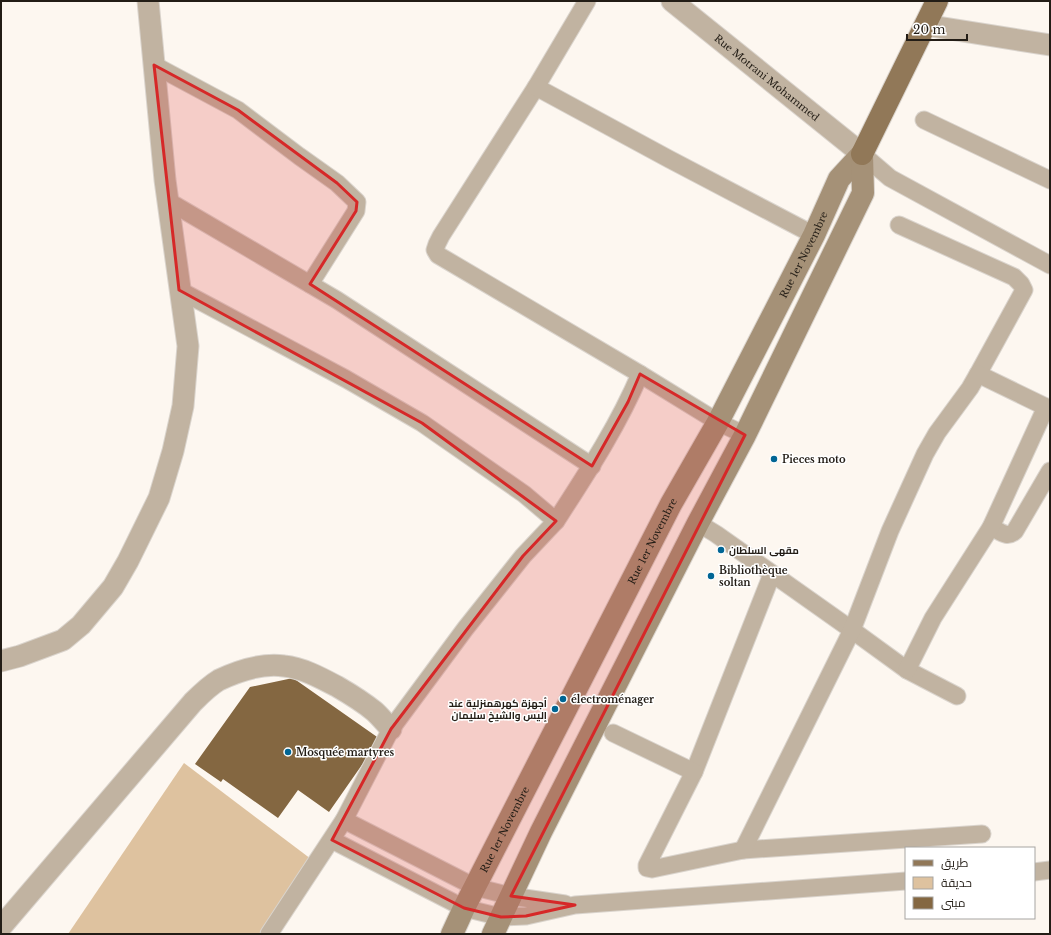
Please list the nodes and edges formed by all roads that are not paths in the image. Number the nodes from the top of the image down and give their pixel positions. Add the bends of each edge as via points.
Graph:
1 (148, 1) edge
2 (587, 1) edge
3 (672, 1) edge
4 (937, 1) edge
5 (924, 25) junction
6 (1050, 45) edge
7 (154, 65) junction
8 (536, 87) junction
9 (924, 120) dead end
10 (862, 154) junction
11 (1050, 180) edge
12 (168, 201) junction
13 (899, 225) dead end
14 (814, 235) junction
15 (1050, 265) edge
16 (310, 284) junction
17 (179, 290) junction
18 (640, 374) junction
19 (978, 374) junction
20 (1048, 408) edge
21 (718, 422) junction
22 (745, 435) junction
23 (592, 466) junction
24 (1050, 471) edge
25 (556, 521) junction
26 (698, 523) junction
27 (991, 527) junction
28 (772, 574) junction
29 (852, 630) junction
30 (1, 661) edge
31 (906, 670) junction
32 (957, 696) dead end
33 (391, 729) junction
34 (613, 733) dead end
35 (694, 772) junction
36 (344, 820) junction
37 (982, 834) dead end
38 (332, 840) junction
39 (743, 850) junction
40 (1050, 870) edge
41 (1035, 872) edge
42 (905, 881) edge
43 (475, 887) junction
44 (511, 896) junction
45 (575, 906) junction
46 (464, 908) junction
47 (497, 925) edge
48 (1, 927) edge
49 (270, 934) edge
50 (452, 934) edge

1 - 7 street
2 - 8 street
3 - 10 street, Rue Motrani Mohammed
4 - 5 main road, Rue 1er Novembre
5 - 6 street
5 - 10 main road, Rue 1er Novembre
7 - 12 street
7 - 16 street via 238,110 337,183 357,202 356,211
8 - 14 street
8 - 18 street via 436,244 435,250 438,255
9 - 11 street
10 - 14 main road, Rue 1er Novembre via 839,179
10 - 15 street via 890,178
10 - 22 main road, Rue 1er Novembre via 863,193
12 - 16 street
12 - 17 street
13 - 19 street via 1014,277 1021,284 1024,290
14 - 21 main road, Rue 1er Novembre
16 - 23 street
17 - 25 street via 346,379 422,423 524,494
17 - 30 street via 188,346 183,406 160,498 113,587 81,626 63,640
18 - 21 street
18 - 23 street via 628,402
19 - 20 street
19 - 29 street via 925,454 890,531
20 - 27 street
21 - 22 street
21 - 43 main road, Rue 1er Novembre via 668,511
22 - 26 main road, Rue 1er Novembre
23 - 25 street
24 - 27 street via 1012,534 1007,535
25 - 33 street via 523,556 465,629
26 - 28 street
26 - 44 main road, Rue 1er Novembre
27 - 31 street via 933,618
28 - 29 street
28 - 35 street
29 - 31 street
29 - 39 street
31 - 32 street
33 - 36 street
33 - 48 street via 375,711 326,680 308,672 284,666 263,666 238,672 218,681 193,702
34 - 35 street
35 - 39 street via 647,868
36 - 38 street
36 - 43 street
37 - 39 street
38 - 46 street
38 - 49 street
40 - 41 street
42 - 45 street
43 - 44 street
43 - 46 main road, Rue 1er Novembre
44 - 45 street
44 - 47 main road, Rue 1er Novembre
45 - 47 street
46 - 47 street
46 - 50 main road, Rue 1er Novembre

